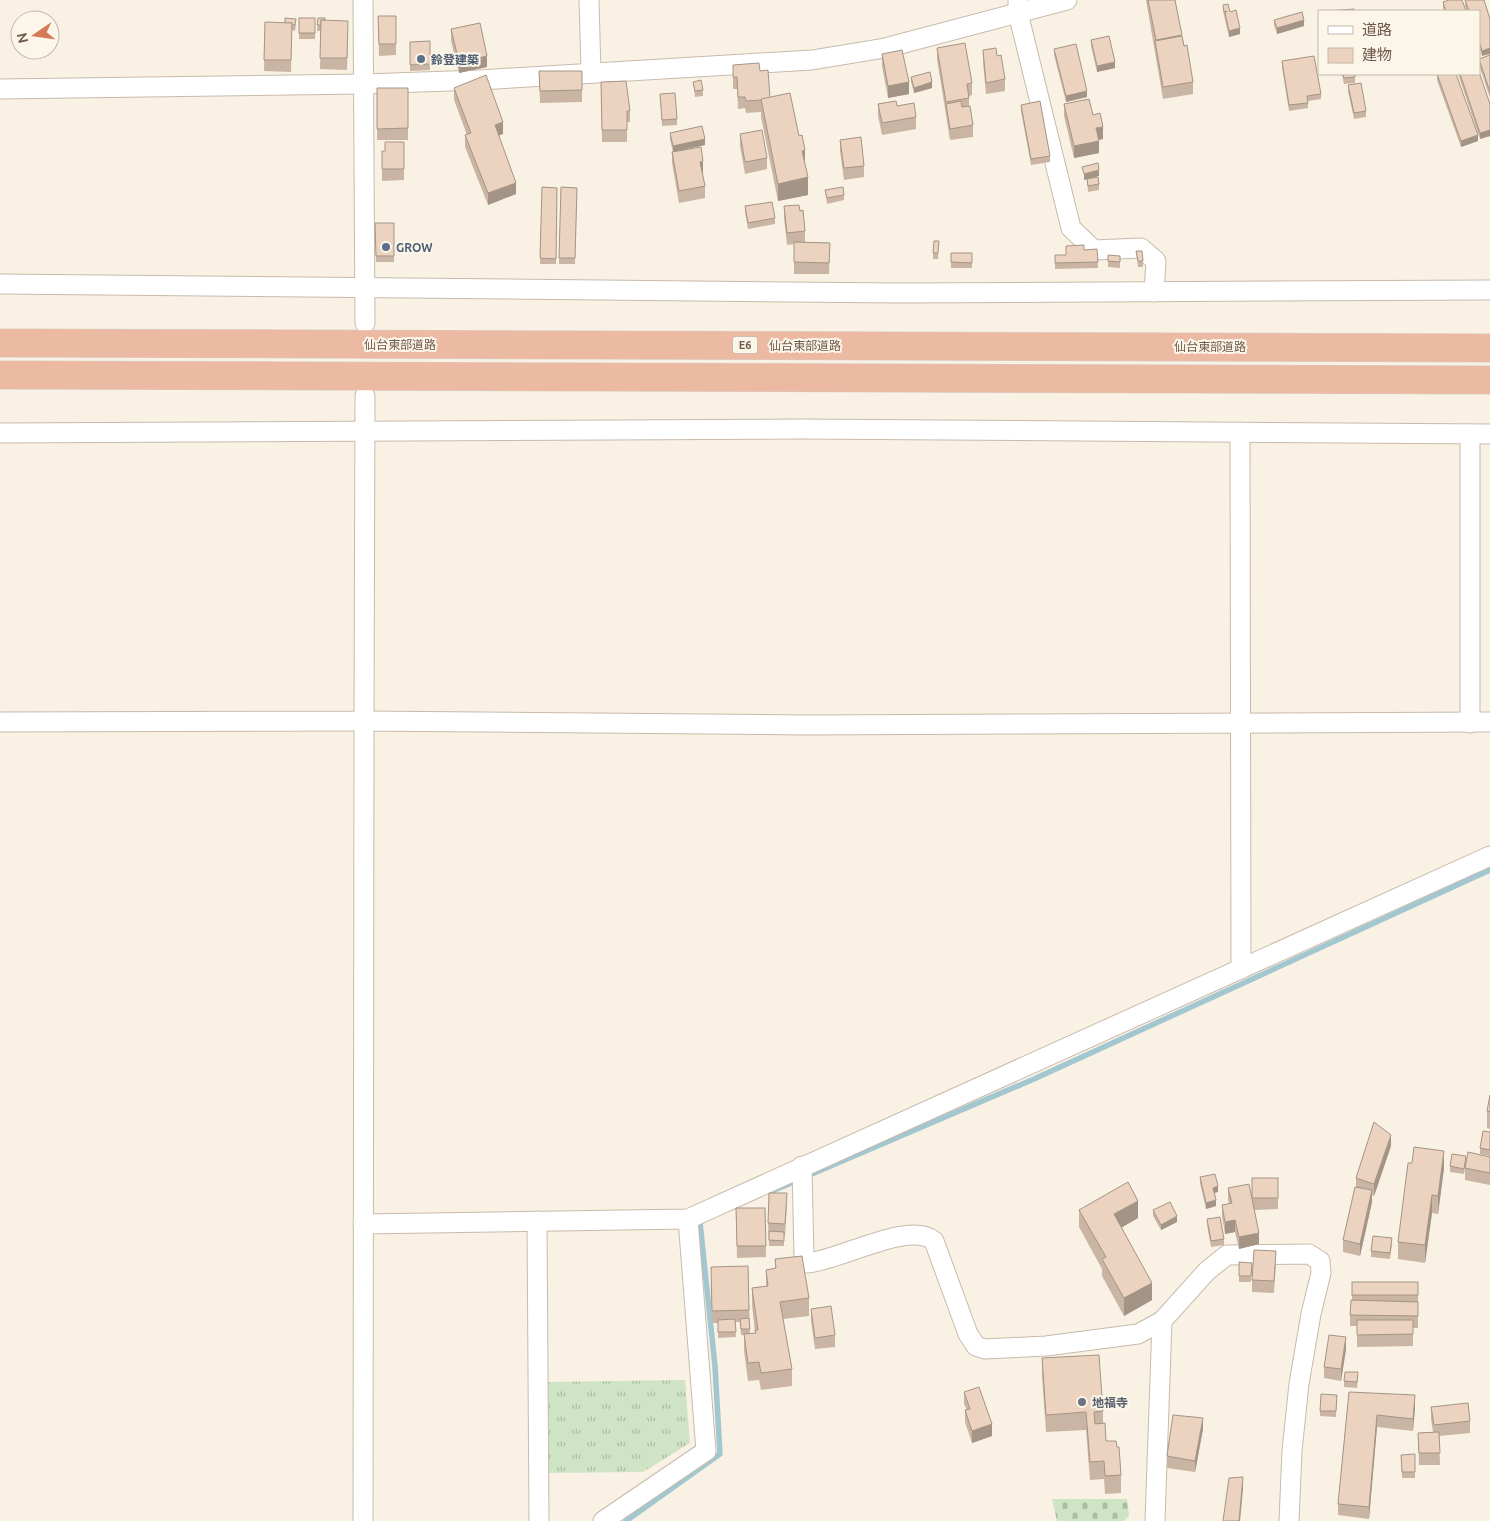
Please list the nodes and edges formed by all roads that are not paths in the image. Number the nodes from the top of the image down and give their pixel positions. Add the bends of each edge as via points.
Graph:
1 (363, 0) edge
2 (589, 0) edge
3 (1067, 0) edge
4 (1018, 6) edge
5 (591, 73) junction
6 (363, 84) junction
7 (0, 89) edge
8 (0, 284) edge
9 (365, 288) junction
10 (1490, 290) edge
11 (1154, 292) junction
12 (365, 323) dead end
13 (0, 343) edge
14 (1490, 348) edge
15 (0, 375) edge
16 (1490, 380) edge
17 (365, 396) dead end
18 (364, 432) junction
19 (1240, 432) junction
20 (0, 433) edge
21 (1470, 434) junction
22 (1490, 434) edge
23 (364, 721) junction
24 (0, 722) edge
25 (1241, 722) junction
26 (1470, 722) junction
27 (1490, 722) edge
28 (1490, 856) edge
29 (1241, 969) junction
30 (802, 1166) junction
31 (688, 1219) junction
32 (537, 1222) junction
33 (363, 1224) junction
34 (1162, 1321) junction
35 (363, 1521) edge
36 (539, 1521) edge
37 (602, 1521) edge
38 (1155, 1521) edge
39 (1289, 1521) edge

1 - 6 street
2 - 5 street
3 - 4 street
4 - 5 street via 885,48 812,60
4 - 11 street via 1071,228 1094,250 1141,248 1156,261
5 - 6 street
6 - 7 street
6 - 9 street
8 - 9 street
9 - 11 street
9 - 12 street
10 - 11 street
13 - 14 highway, 仙台東部道路 / E6
15 - 16 highway
17 - 18 street
18 - 19 street
18 - 20 street
18 - 23 street
19 - 21 street
19 - 25 street
21 - 22 street
21 - 26 street
23 - 24 street
23 - 25 street via 796,725
23 - 33 street
25 - 26 street
25 - 29 street
26 - 27 street
28 - 29 street
29 - 30 street
30 - 31 street
30 - 34 street via 804,1257 807,1263 907,1234 927,1235 934,1241 968,1334 976,1346 985,1349 1046,1346 1138,1334
31 - 32 street
31 - 37 street via 706,1451
32 - 33 street
32 - 36 street
33 - 35 street
34 - 38 street
34 - 39 street via 1207,1271 1227,1255 1309,1254 1320,1261 1322,1273 1298,1384

